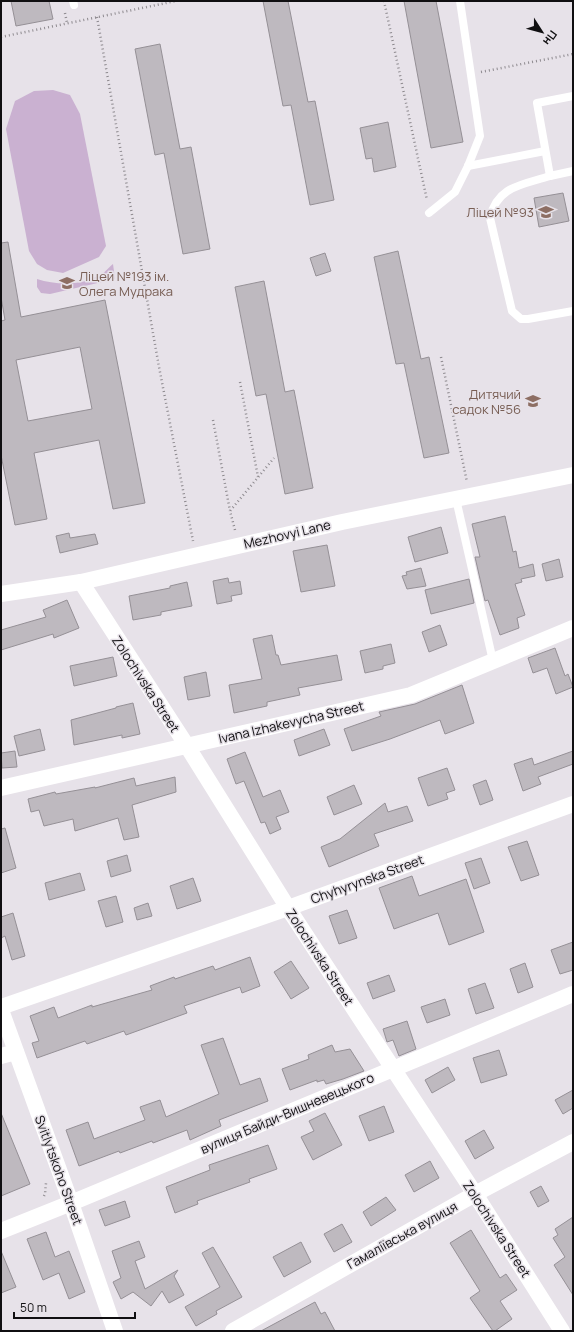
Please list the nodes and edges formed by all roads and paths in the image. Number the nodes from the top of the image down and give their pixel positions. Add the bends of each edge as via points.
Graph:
1 (176, 1) edge
2 (384, 1) edge
3 (460, 1) edge
4 (97, 17) junction
5 (1, 37) edge
6 (573, 54) edge
7 (471, 74) junction
8 (573, 96) edge
9 (545, 151) junction
10 (468, 166) junction
11 (573, 171) edge
12 (550, 176) junction
13 (429, 213) joint
14 (573, 311) edge
15 (441, 357) dead end
16 (240, 382) dead end
17 (214, 420) dead end
18 (274, 458) dead end
19 (573, 475) edge
20 (258, 477) junction
21 (468, 486) dead end
22 (456, 499) junction
23 (230, 510) junction
24 (236, 533) dead end
25 (193, 541) dead end
26 (81, 582) junction
27 (1, 594) edge
28 (573, 628) edge
29 (493, 661) junction
30 (187, 746) junction
31 (1, 788) edge
32 (573, 804) edge
33 (288, 908) junction
34 (573, 994) edge
35 (1, 1007) edge
36 (1, 1010) edge
37 (8, 1054) edge
38 (394, 1069) junction
39 (573, 1142) edge
40 (475, 1194) junction
41 (72, 1203) junction
42 (1, 1231) edge
43 (115, 1331) edge
44 (232, 1331) edge
45 (562, 1331) edge

1 - 4 path
2 - 13 path
3 - 7 lane
4 - 5 path
4 - 25 path via 159,367
6 - 7 path
7 - 10 lane via 480,136
8 - 9 lane via 537,103
9 - 10 lane
9 - 12 lane
10 - 13 lane via 455,192
11 - 12 lane
12 - 14 lane via 507,190 492,208 490,218 512,311 521,319 528,320
15 - 21 path
16 - 20 path
17 - 23 path
18 - 20 path
19 - 22 street, Mezhovyi Lane
20 - 23 path
22 - 26 street, Mezhovyi Lane via 342,522
22 - 29 lane
23 - 24 path
26 - 27 street, Mezhovyi Lane
26 - 30 street, Zolochivska Street
28 - 29 street, Ivana Izhakevycha Street
29 - 30 street, Ivana Izhakevycha Street via 411,695
30 - 31 street, Ivana Izhakevycha Street
30 - 33 street, Zolochivska Street
32 - 33 street, Chyhyrynska Street
33 - 35 street, Chyhyrynska Street
33 - 38 street, Zolochivska Street
34 - 38 street, вулиця Байди-Вишневецького
36 - 37 street, Svitlytskoho Street
37 - 41 street, Svitlytskoho Street
38 - 40 street, Zolochivska Street
38 - 41 street, вулиця Байди-Вишневецького
39 - 40 street, Гамаліївська вулиця
40 - 44 street, Гамаліївська вулиця
40 - 45 street, Zolochivska Street
41 - 42 street, вулиця Байди-Вишневецького
41 - 43 street, Svitlytskoho Street

